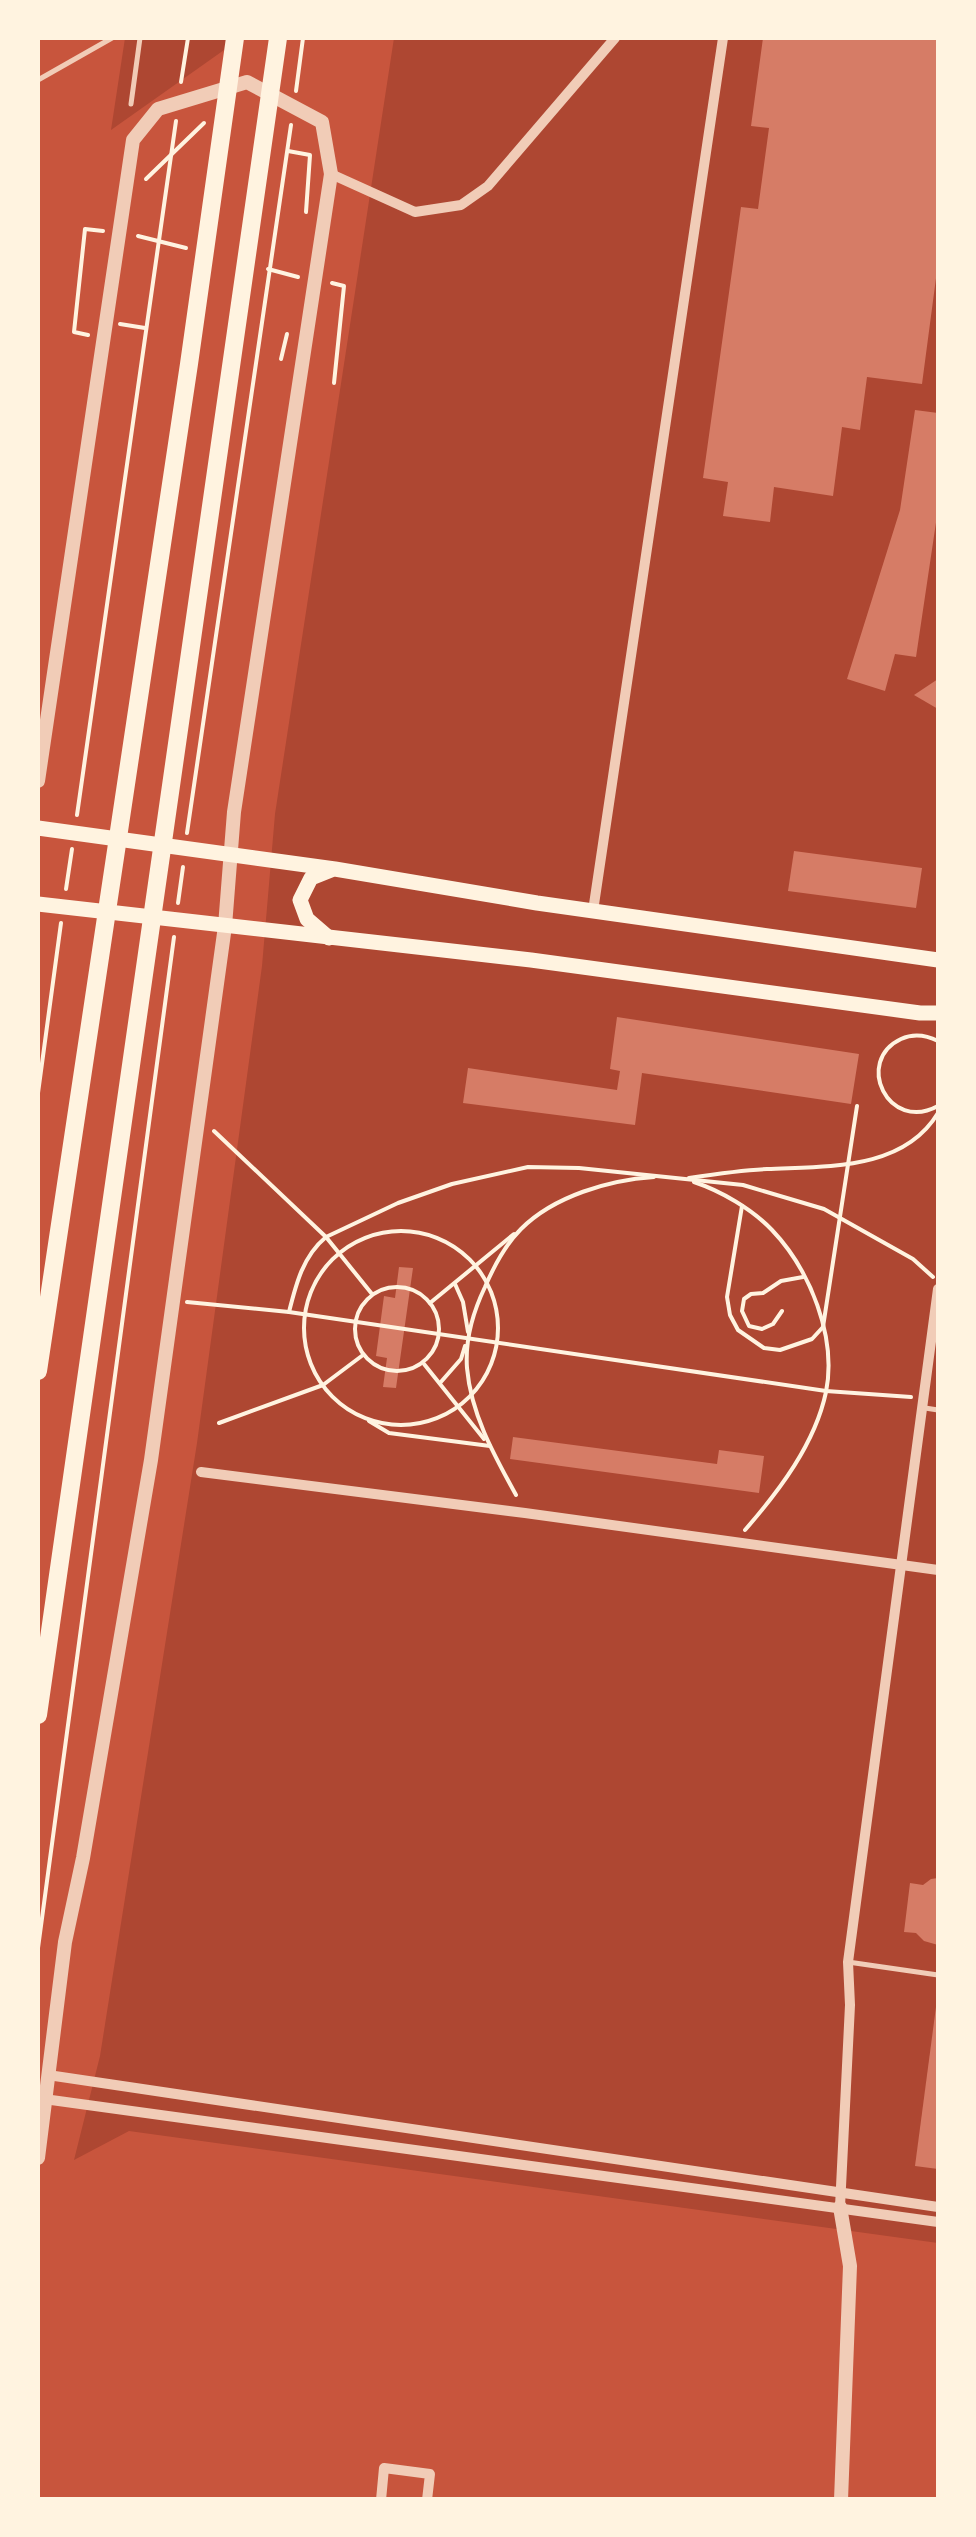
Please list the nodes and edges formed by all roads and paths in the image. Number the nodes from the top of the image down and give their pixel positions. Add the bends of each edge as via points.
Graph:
1 (112, 38) edge
2 (140, 38) edge
3 (188, 38) edge
4 (235, 38) edge
5 (278, 38) edge
6 (304, 38) edge
7 (614, 38) edge
8 (723, 38) edge
9 (38, 80) edge
10 (296, 94) dead end
11 (180, 96) dead end
12 (131, 104) dead end
13 (293, 113) dead end
14 (176, 115) dead end
15 (212, 115) dead end
16 (288, 151) junction
17 (331, 174) junction
18 (140, 190) dead end
19 (305, 225) dead end
20 (116, 232) dead end
21 (131, 234) dead end
22 (188, 248) dead end
23 (264, 268) dead end
24 (302, 278) dead end
25 (330, 283) dead end
26 (119, 324) dead end
27 (290, 326) dead end
28 (145, 328) junction
29 (102, 338) junction
30 (281, 359) dead end
31 (334, 382) dead end
32 (38, 780) edge
33 (76, 818) dead end
34 (38, 828) edge
35 (73, 838) dead end
36 (186, 840) dead end
37 (231, 856) junction
38 (184, 860) dead end
39 (335, 869) junction
40 (65, 897) dead end
41 (38, 904) edge
42 (593, 912) junction
43 (62, 916) dead end
44 (176, 919) dead end
45 (225, 926) junction
46 (329, 938) junction
47 (173, 939) dead end
48 (938, 960) edge
49 (938, 1012) edge
50 (938, 1042) edge
51 (38, 1093) edge
52 (857, 1106) dead end
53 (938, 1106) edge
54 (938, 1114) edge
55 (200, 1117) junction
56 (848, 1164) junction
57 (663, 1176) junction
58 (684, 1179) junction
59 (742, 1206) junction
60 (840, 1217) junction
61 (522, 1228) junction
62 (326, 1237) junction
63 (338, 1252) junction
64 (476, 1267) junction
65 (804, 1276) junction
66 (487, 1282) junction
67 (455, 1284) junction
68 (938, 1285) edge
69 (372, 1294) junction
70 (172, 1300) junction
71 (430, 1304) junction
72 (782, 1311) dead end
73 (289, 1312) junction
74 (305, 1314) junction
75 (354, 1322) junction
76 (822, 1327) junction
77 (439, 1334) junction
78 (468, 1338) junction
79 (498, 1342) junction
80 (363, 1355) junction
81 (423, 1363) junction
82 (38, 1372) edge
83 (440, 1383) junction
84 (323, 1385) junction
85 (826, 1391) junction
86 (471, 1395) junction
87 (923, 1403) junction
88 (459, 1406) junction
89 (938, 1410) edge
90 (361, 1417) junction
91 (219, 1423) dead end
92 (490, 1446) junction
93 (202, 1472) dead end
94 (525, 1513) junction
95 (736, 1541) junction
96 (900, 1564) junction
97 (938, 1570) edge
98 (38, 1715) edge
99 (38, 1948) edge
100 (848, 1962) junction
101 (938, 1976) edge
102 (48, 2075) junction
103 (44, 2100) junction
104 (38, 2158) edge
105 (840, 2200) junction
106 (938, 2206) edge
107 (938, 2222) edge
108 (380, 2500) edge
109 (426, 2500) edge
110 (842, 2500) edge

1 - 9 lane
2 - 12 lane
3 - 11 path
4 - 82 main road
5 - 98 main road
6 - 10 path
7 - 17 street via 488,186 460,205 415,212
8 - 42 street
13 - 16 path
14 - 28 path
15 - 18 path
16 - 19 path via 310,155
16 - 36 path
17 - 29 street via 322,122 247,82 158,109 133,140
17 - 37 street
20 - 29 path via 85,230 74,332
21 - 22 path
23 - 24 path
25 - 31 path via 344,286
26 - 28 path
27 - 30 path
28 - 33 path
29 - 32 street
34 - 37 main road
35 - 40 path
37 - 39 main road
37 - 45 street
38 - 44 path
39 - 42 main road
39 - 46 main road via 311,878 300,900 307,919
41 - 45 main road
42 - 48 main road
43 - 51 path
45 - 46 main road
45 - 55 street
46 - 49 main road
47 - 99 path
50 - 53 path via 904,1037 884,1054 878,1078 899,1108 923,1112
52 - 56 path
54 - 56 path via 903,1148
55 - 62 path
55 - 70 street
56 - 58 path
56 - 60 path
57 - 58 path
57 - 61 path via 604,1186 553,1205
57 - 62 path via 528,1167 452,1184
58 - 59 path
58 - 60 path via 743,1186
59 - 65 path via 772,1230
59 - 76 path via 727,1298 738,1330 764,1348 780,1350 812,1339
60 - 68 path via 914,1259
60 - 76 path
61 - 64 path
61 - 66 path
62 - 63 path
62 - 73 path via 298,1275
63 - 64 path via 365,1236 398,1230 432,1234
63 - 69 path
63 - 74 path via 316,1281
64 - 66 path
64 - 67 path
65 - 72 path via 751,1294 742,1311 748,1326 762,1329
65 - 76 path
66 - 78 path
66 - 79 path via 497,1306
67 - 71 path
67 - 78 path
68 - 87 street
69 - 71 path via 404,1287
69 - 75 path
70 - 73 path
70 - 102 street via 152,1460 65,1942
71 - 77 path
73 - 74 path
74 - 75 path
74 - 84 path via 305,1346
75 - 77 path
75 - 80 path
76 - 85 path
77 - 78 path
77 - 81 path
78 - 79 path
78 - 83 path via 461,1359
78 - 86 path
79 - 85 path
79 - 86 path via 491,1367
80 - 81 path via 396,1372
80 - 84 path
81 - 83 path
83 - 88 path
84 - 90 path
84 - 91 path
85 - 87 path
85 - 95 path via 811,1439
86 - 88 path
86 - 92 path
87 - 89 lane
87 - 96 street
88 - 90 path via 421,1424
88 - 92 path
90 - 92 path via 389,1433
92 - 94 path
93 - 94 street
94 - 95 street
95 - 96 street
96 - 97 street
96 - 100 street
100 - 101 lane
100 - 105 street
102 - 103 street
102 - 105 street
103 - 104 street
103 - 105 street
105 - 106 street
105 - 107 street
105 - 110 street via 850,2266
108 - 109 street via 384,2468 430,2474

